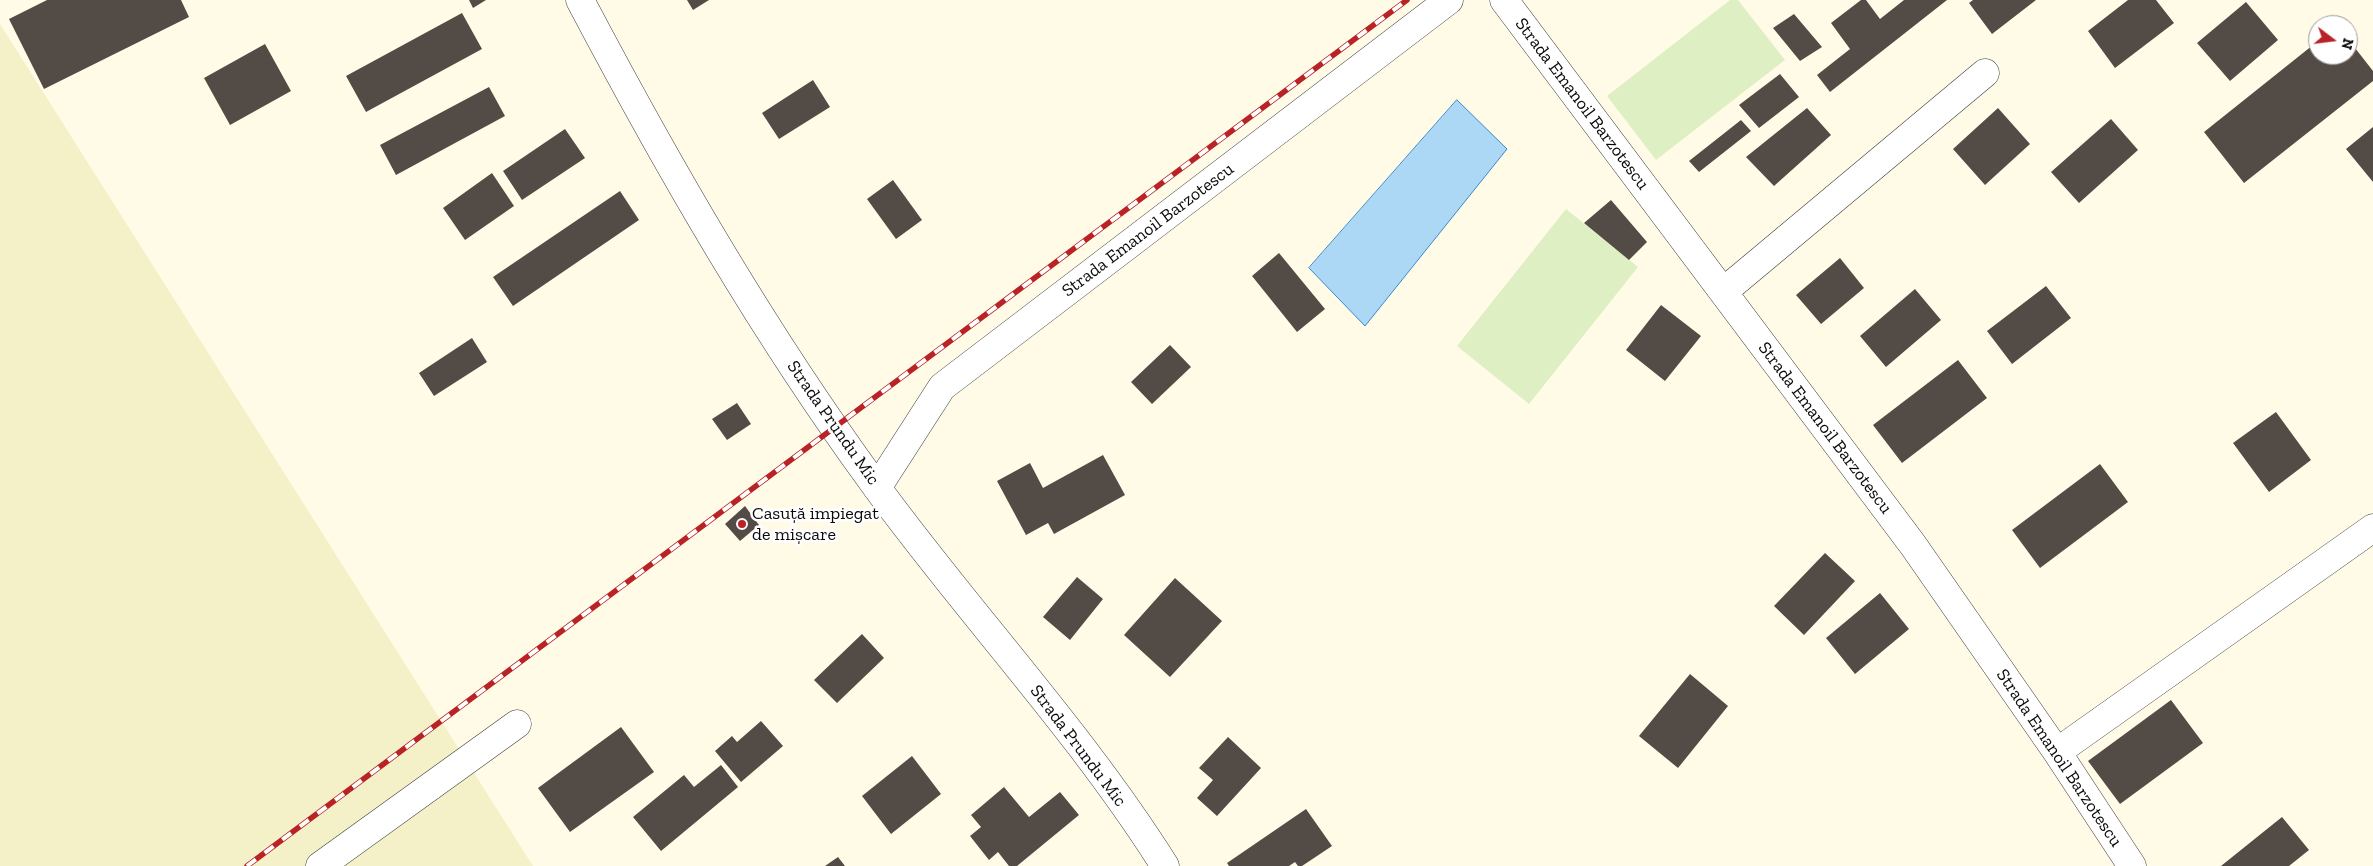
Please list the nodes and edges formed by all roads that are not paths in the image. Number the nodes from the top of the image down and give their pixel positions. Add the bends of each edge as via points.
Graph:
1 (580, 0) edge
2 (1449, 0) edge
3 (1504, 0) edge
4 (1985, 73) dead end
5 (1723, 292) junction
6 (877, 488) junction
7 (2373, 528) edge
8 (517, 724) dead end
9 (2057, 752) junction
10 (320, 866) edge
11 (1166, 866) edge
12 (2132, 866) edge

1 - 6 street, Strada Prundu Mic via 623,82 746,294
2 - 6 street, Strada Emanoil Barzotescu via 942,387
3 - 5 street, Strada Emanoil Barzotescu
4 - 5 street
5 - 9 street, Strada Emanoil Barzotescu via 1913,545
6 - 11 street, Strada Prundu Mic via 1088,757
7 - 9 street
8 - 10 street
9 - 12 street, Strada Emanoil Barzotescu

